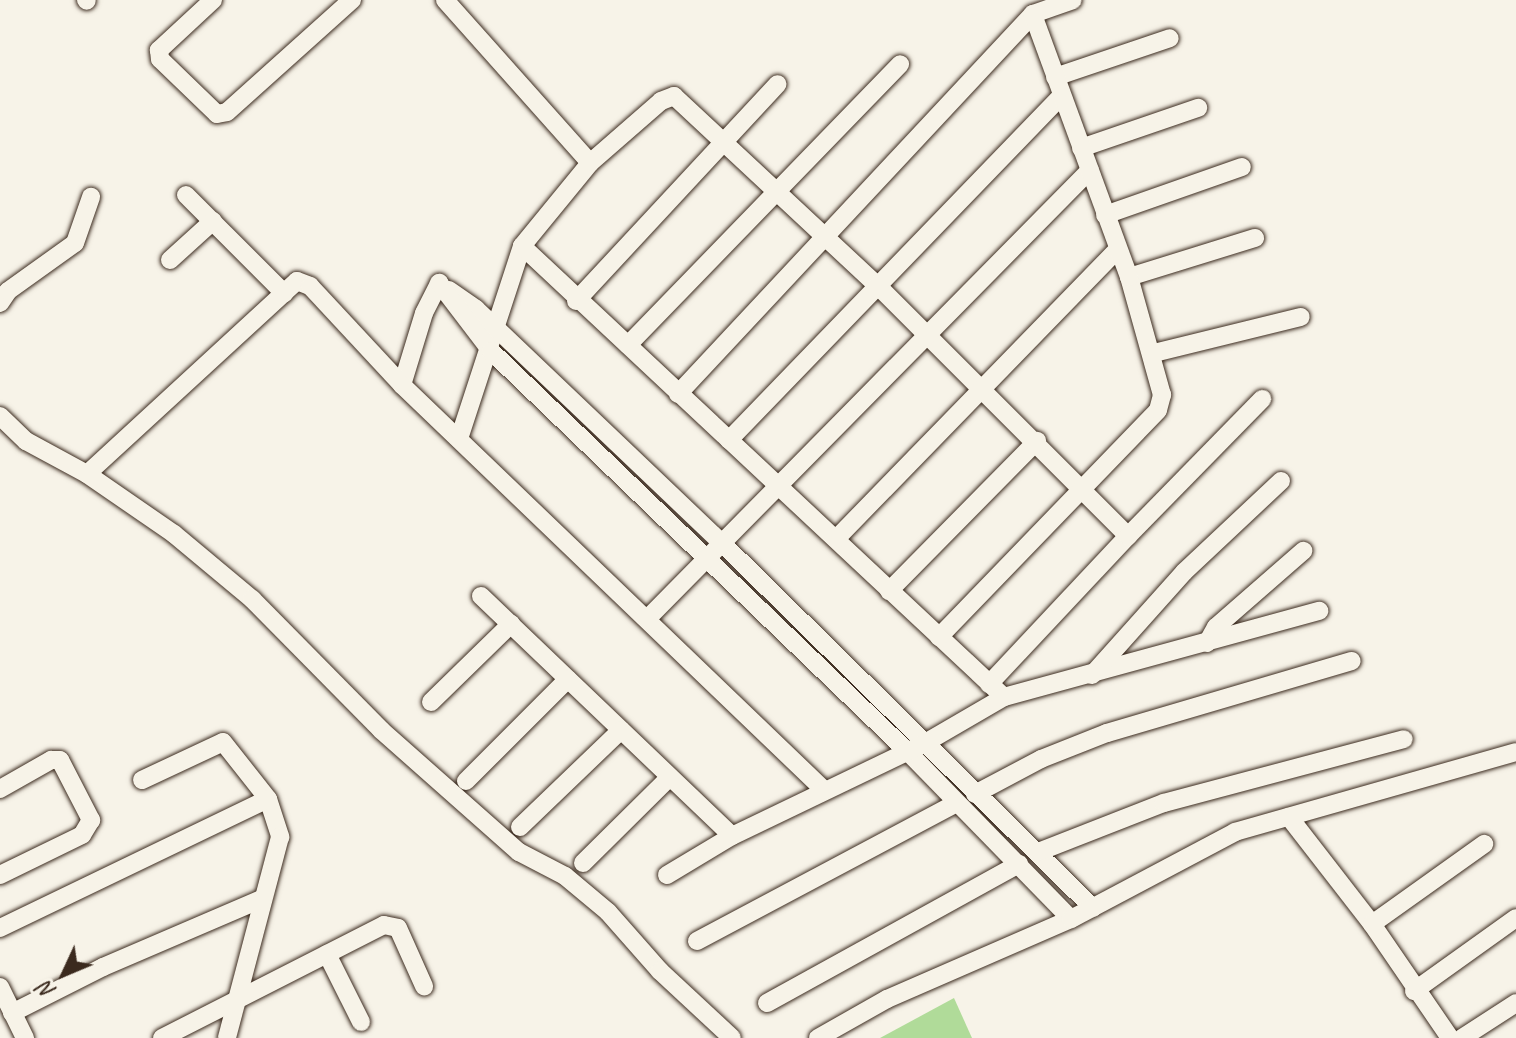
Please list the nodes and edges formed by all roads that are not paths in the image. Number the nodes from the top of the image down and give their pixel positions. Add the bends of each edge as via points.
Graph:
1 (213, 0) edge
2 (352, 0) edge
3 (445, 0) edge
4 (1073, 0) edge
5 (1033, 14) junction
6 (1170, 38) dead end
7 (900, 64) dead end
8 (1055, 77) junction
9 (778, 84) dead end
10 (1062, 95) junction
11 (1198, 108) dead end
12 (724, 142) junction
13 (1081, 148) junction
14 (590, 163) junction
15 (1242, 167) dead end
16 (1090, 170) junction
17 (773, 190) junction
18 (186, 195) dead end
19 (91, 197) dead end
20 (1105, 215) junction
21 (213, 221) junction
22 (825, 238) junction
23 (1255, 238) dead end
24 (522, 246) junction
25 (1117, 250) junction
26 (170, 260) dead end
27 (1129, 277) junction
28 (439, 283) junction
29 (877, 285) junction
30 (3, 293) edge
31 (284, 293) junction
32 (576, 301) junction
33 (1301, 317) dead end
34 (498, 331) junction
35 (928, 337) junction
36 (628, 345) junction
37 (491, 351) junction
38 (1154, 353) junction
39 (402, 385) junction
40 (981, 388) junction
41 (678, 394) junction
42 (1262, 399) dead end
43 (0, 416) edge
44 (459, 439) junction
45 (729, 440) junction
46 (1037, 441) junction
47 (87, 474) junction
48 (1281, 481) dead end
49 (777, 485) junction
50 (1084, 488) junction
51 (1128, 536) junction
52 (836, 539) junction
53 (723, 544) junction
54 (1303, 551) dead end
55 (709, 558) junction
56 (889, 591) junction
57 (481, 596) dead end
58 (1319, 611) dead end
59 (648, 618) junction
60 (511, 624) junction
61 (939, 637) junction
62 (1207, 643) junction
63 (1352, 661) dead end
64 (1092, 675) junction
65 (568, 679) junction
66 (989, 684) junction
67 (1004, 697) junction
68 (431, 702) dead end
69 (621, 730) junction
70 (1404, 739) dead end
71 (916, 747) junction
72 (1516, 752) edge
73 (670, 777) junction
74 (142, 780) dead end
75 (466, 781) dead end
76 (0, 789) edge
77 (825, 791) junction
78 (975, 794) junction
79 (268, 799) junction
80 (957, 803) junction
81 (1289, 817) junction
82 (520, 827) dead end
83 (732, 836) junction
84 (1484, 844) dead end
85 (1038, 852) junction
86 (583, 863) dead end
87 (1019, 864) junction
88 (0, 875) edge
89 (667, 875) dead end
90 (262, 899) junction
91 (1093, 908) junction
92 (1516, 918) edge
93 (1071, 919) junction
94 (1372, 924) junction
95 (0, 928) edge
96 (697, 941) dead end
97 (327, 954) junction
98 (424, 986) dead end
99 (0, 987) edge
100 (1414, 991) junction
101 (239, 999) junction
102 (767, 1003) dead end
103 (1516, 1003) edge
104 (12, 1013) junction
105 (361, 1022) dead end
106 (25, 1038) edge
107 (162, 1038) edge
108 (227, 1038) edge
109 (732, 1038) edge
110 (818, 1038) edge
111 (1450, 1038) edge
112 (1462, 1038) edge

1 - 2 street via 159,50 179,79 217,114 227,112
3 - 14 street
4 - 5 street
5 - 8 street
5 - 22 street
6 - 8 street
7 - 17 street
8 - 10 street
9 - 12 street
10 - 13 street
10 - 29 street
11 - 13 street
12 - 14 street via 674,96 666,97
12 - 17 street
12 - 32 street
13 - 16 street
14 - 24 street
15 - 20 street
16 - 20 street
16 - 35 street
17 - 22 street
17 - 36 street
18 - 21 street
19 - 30 street via 75,243
20 - 25 street
21 - 26 street
21 - 31 street
22 - 29 street
22 - 41 street
23 - 27 street
24 - 32 street
24 - 34 street via 505,286
25 - 27 street
25 - 40 street
27 - 38 street
28 - 34 street
28 - 37 street
28 - 39 street
29 - 35 street
29 - 45 street
31 - 39 street via 297,281 310,286
31 - 47 street
32 - 36 street
33 - 38 street
34 - 37 street
34 - 53 street
35 - 40 street
35 - 49 street
36 - 41 street
37 - 44 street
37 - 55 street
38 - 50 street via 1162,395 1158,410
39 - 44 street
40 - 46 street
40 - 52 street
41 - 45 street
42 - 51 street
43 - 47 street via 26,441
44 - 59 street
45 - 49 street
46 - 50 street
46 - 56 street
47 - 109 street via 174,534 252,599 381,730 507,842 565,876 608,912 660,971
48 - 64 street via 1184,572
49 - 52 street
49 - 53 street
50 - 51 street
50 - 61 street
51 - 66 street
52 - 56 street
53 - 55 street
53 - 71 street
54 - 62 street via 1216,627
55 - 59 street
55 - 71 street
56 - 61 street
57 - 60 street
58 - 62 street
59 - 77 street
60 - 65 street
60 - 68 street
61 - 66 street
62 - 64 street
63 - 78 street via 1107,733 1041,759
64 - 67 street
65 - 69 street
65 - 75 street
66 - 67 street
67 - 71 street
69 - 73 street
69 - 82 street
70 - 85 street via 1164,803
71 - 77 street
71 - 78 street
71 - 80 street
72 - 81 street
73 - 83 street
73 - 86 street
74 - 79 street via 223,742
76 - 88 street via 60,760 91,820 82,835
77 - 83 street
78 - 85 street
79 - 90 street via 280,837
79 - 95 street
80 - 87 street
80 - 96 street
81 - 91 street via 1235,832
81 - 94 street
83 - 89 street
84 - 94 street
85 - 91 street
87 - 93 street
87 - 102 street
90 - 101 street
90 - 104 street via 103,967
91 - 93 street
92 - 100 street
93 - 110 street via 887,999
94 - 100 street
97 - 98 street via 384,925 398,928
97 - 101 street
97 - 105 street
99 - 104 street
100 - 111 street
101 - 107 street
101 - 108 street
103 - 112 street
104 - 106 street

